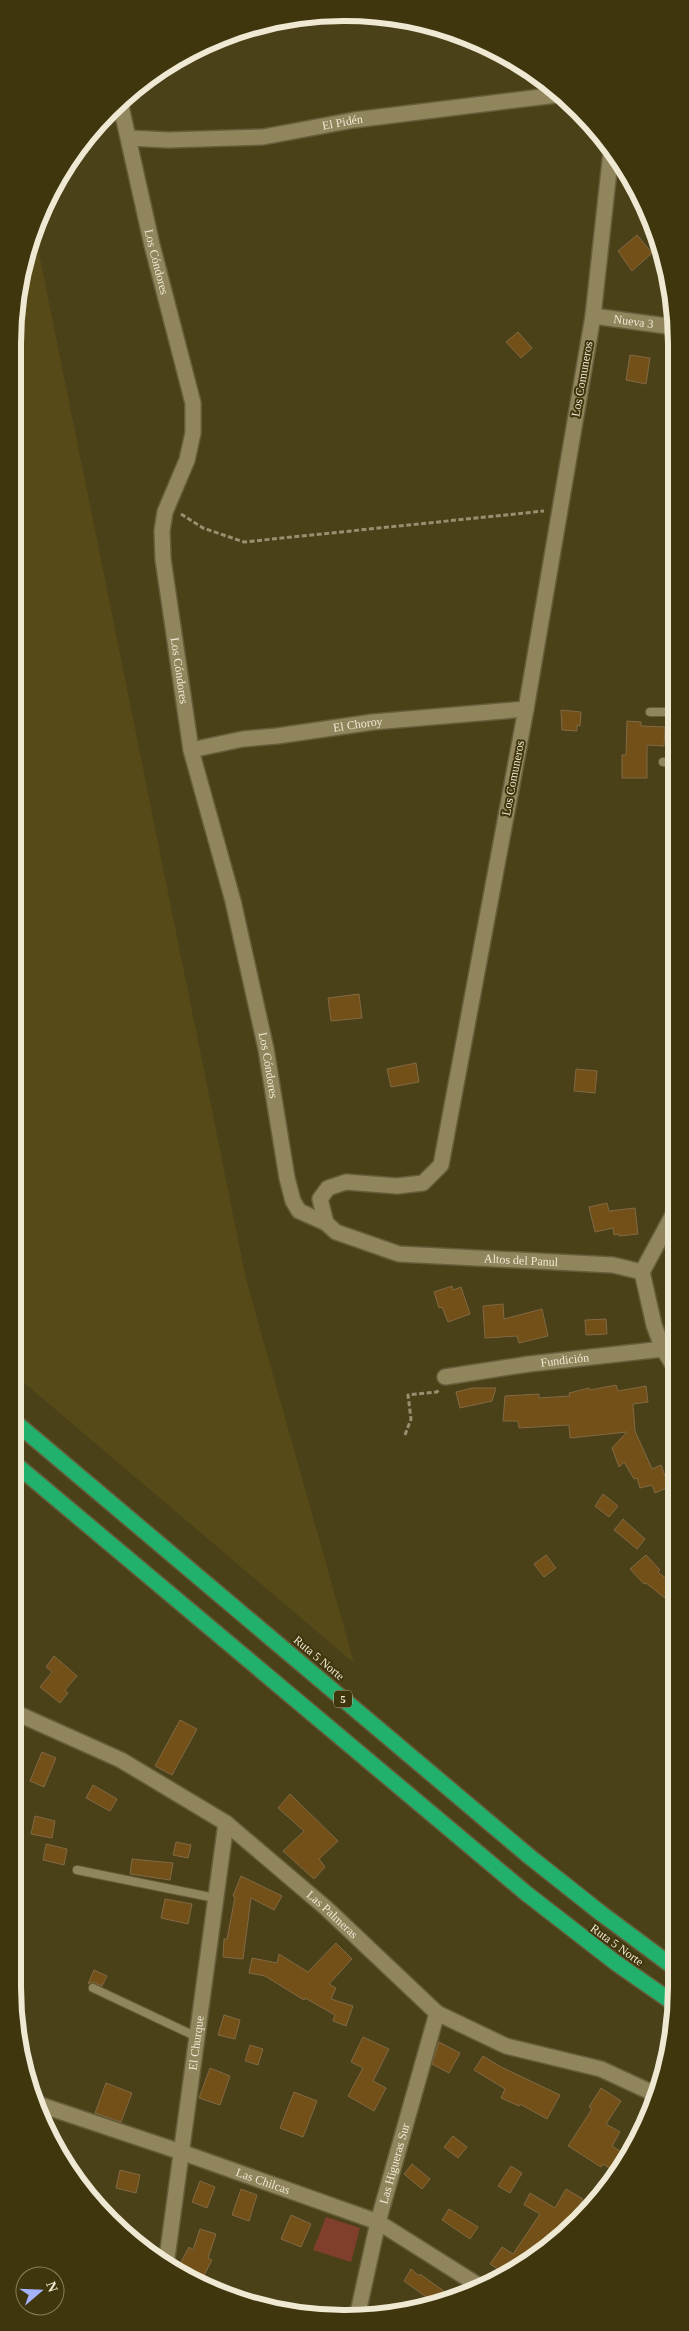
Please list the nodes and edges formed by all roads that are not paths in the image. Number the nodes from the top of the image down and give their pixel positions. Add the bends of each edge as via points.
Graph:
1 (551, 96) edge
2 (122, 110) edge
3 (129, 138) junction
4 (610, 161) edge
5 (593, 316) junction
6 (667, 326) edge
7 (526, 710) junction
8 (650, 712) dead end
9 (668, 712) edge
10 (191, 750) junction
11 (663, 762) dead end
12 (668, 762) edge
13 (326, 1223) junction
14 (668, 1224) edge
15 (642, 1272) junction
16 (663, 1349) junction
17 (668, 1356) edge
18 (445, 1377) road end
19 (21, 1427) edge
20 (21, 1469) edge
21 (21, 1715) edge
22 (226, 1823) junction
23 (77, 1870) dead end
24 (215, 1898) junction
25 (668, 1963) edge
26 (93, 1988) dead end
27 (667, 1999) edge
28 (437, 2013) junction
29 (197, 2037) junction
30 (650, 2092) edge
31 (45, 2107) edge
32 (181, 2152) junction
33 (378, 2222) junction
34 (167, 2256) edge
35 (473, 2283) edge
36 (359, 2309) edge

1 - 3 street, El Pidén via 354,120 263,137
2 - 3 street, Los Cóndores
3 - 10 street, Los Cóndores via 152,245 193,403 193,433 188,460 169,503 162,531 163,560
4 - 5 street, Los Comuneros
5 - 6 street, Nueva 3
5 - 7 street, Los Comuneros
7 - 10 street, El Choroy via 373,722 243,739
7 - 13 street, Los Comuneros via 441,1166 423,1183 396,1186 346,1182 328,1188 320,1200
8 - 9 lane
10 - 13 street, Los Cóndores via 234,901 266,1050 293,1201 299,1210
11 - 12 lane
13 - 15 street, Altos del Panul via 336,1232 400,1254 613,1265
14 - 15 street
15 - 16 street
16 - 17 street
16 - 18 street, Fundición
19 - 25 highway, Ruta 5 Norte / 5 via 530,1857
20 - 27 highway, Ruta 5 Norte via 527,1894
21 - 22 street, Las Palmeras via 122,1760
22 - 24 street, El Churque
22 - 28 street, Las Palmeras via 326,1908
23 - 24 lane
24 - 29 street, El Churque
26 - 29 lane
28 - 30 street, Las Palmeras via 506,2046 601,2068
28 - 33 street, Las Higueras Sur
29 - 32 street, El Churque
31 - 32 street, Las Chilcas
32 - 33 street, Las Chilcas
32 - 34 street, El Churque
33 - 35 street, Las Chilcas
33 - 36 street, Las Higueras Sur

